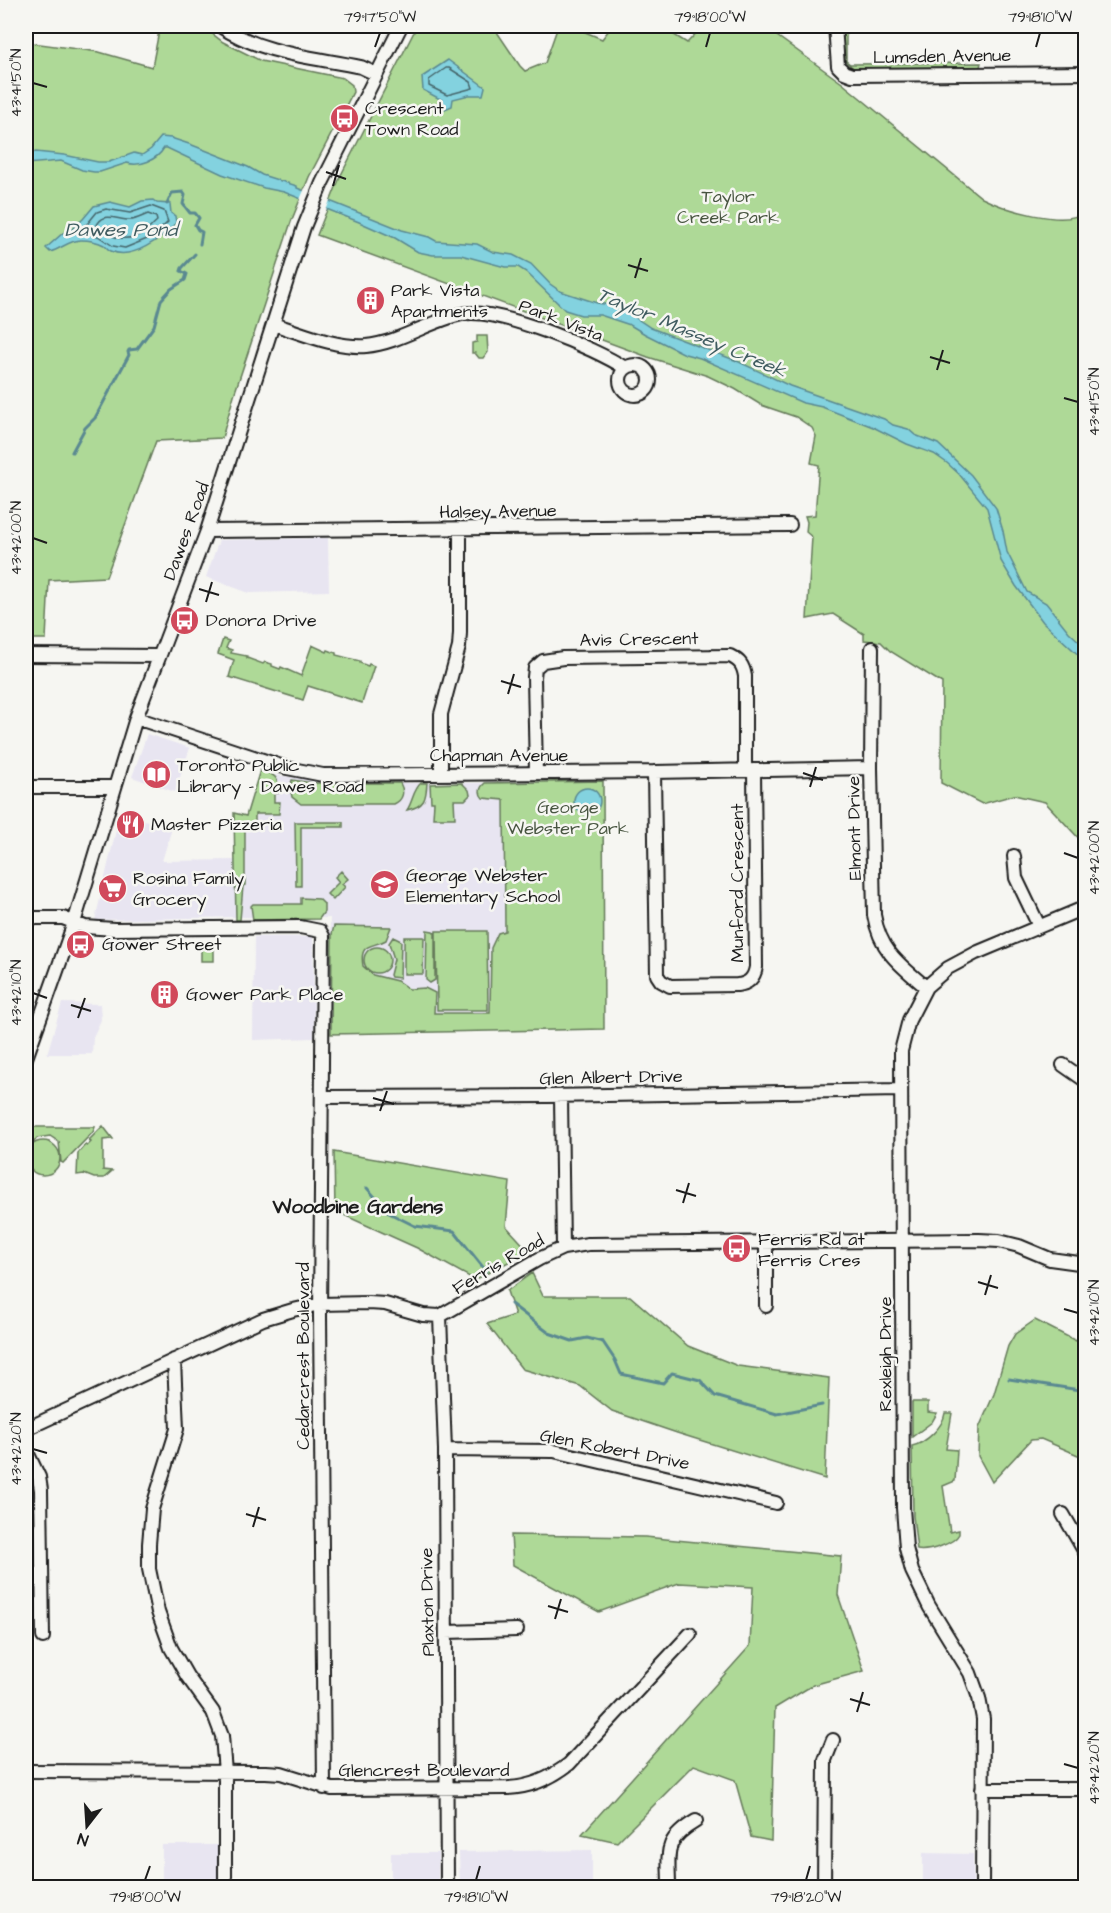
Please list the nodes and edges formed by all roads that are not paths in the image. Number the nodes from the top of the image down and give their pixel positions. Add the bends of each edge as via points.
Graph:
1 (220, 26) edge
2 (402, 26) edge
3 (835, 26) edge
4 (1086, 73) edge
5 (376, 75) junction
6 (273, 324) junction
7 (625, 368) dead end
8 (790, 525) dead end
9 (460, 529) junction
10 (207, 531) junction
11 (872, 648) dead end
12 (26, 655) edge
13 (159, 656) junction
14 (136, 718) junction
15 (871, 768) junction
16 (749, 770) junction
17 (654, 772) junction
18 (441, 773) junction
19 (536, 773) junction
20 (26, 787) edge
21 (115, 788) junction
22 (1014, 856) dead end
23 (1083, 913) edge
24 (26, 918) edge
25 (74, 923) junction
26 (1039, 926) junction
27 (926, 987) junction
28 (26, 1058) edge
29 (1063, 1065) dead end
30 (1083, 1074) edge
31 (900, 1090) junction
32 (561, 1095) junction
33 (322, 1097) junction
34 (766, 1241) junction
35 (902, 1241) junction
36 (563, 1248) junction
37 (1086, 1264) edge
38 (320, 1304) junction
39 (766, 1306) dead end
40 (440, 1316) junction
41 (174, 1360) junction
42 (26, 1429) edge
43 (26, 1450) edge
44 (444, 1450) junction
45 (776, 1503) dead end
46 (1064, 1514) dead end
47 (1086, 1554) edge
48 (517, 1630) dead end
49 (446, 1632) junction
50 (690, 1634) dead end
51 (43, 1637) dead end
52 (832, 1740) dead end
53 (26, 1771) edge
54 (225, 1772) junction
55 (324, 1788) junction
56 (446, 1789) junction
57 (982, 1789) junction
58 (1086, 1789) edge
59 (696, 1821) dead end
60 (225, 1887) edge
61 (447, 1887) edge
62 (669, 1887) edge
63 (824, 1887) edge
64 (982, 1887) edge

1 - 5 street via 261,46 361,67
2 - 5 street, Dawes Road
3 - 4 street, Lumsden Avenue via 838,66 852,75
5 - 6 street, Dawes Road via 322,183
6 - 7 street, Park Vista via 338,343 366,346 463,313 486,314 608,357
6 - 10 street, Dawes Road
8 - 9 street, Halsey Avenue
9 - 10 street, Halsey Avenue
9 - 18 street via 459,647 441,714
10 - 13 street, Dawes Road
11 - 15 street, Elmont Drive
12 - 13 street
13 - 14 street, Dawes Road
14 - 18 street, Chapman Avenue via 306,772
14 - 21 street, Dawes Road
15 - 16 street, Chapman Avenue
15 - 27 street, Elmont Drive via 875,923 896,962
16 - 17 street, Chapman Avenue
16 - 17 street, Munford Crescent via 756,967 752,978 737,985 670,986 657,975
16 - 19 street, Avis Crescent via 745,676 739,660 730,656 563,658 543,661 535,668
17 - 19 street, Chapman Avenue
18 - 19 street, Chapman Avenue
20 - 21 street
21 - 25 street, Dawes Road
22 - 26 street via 1016,878
23 - 26 street, Rexleigh Drive
24 - 25 street via 63,918
25 - 28 street, Dawes Road
25 - 33 street, Cedarcrest Boulevard via 114,929 300,927 320,931
26 - 27 street, Rexleigh Drive via 956,963
27 - 31 street, Rexleigh Drive via 905,1030
29 - 30 street
31 - 32 street, Glen Albert Drive
31 - 35 street, Rexleigh Drive
32 - 33 street, Glen Albert Drive
32 - 36 street
33 - 38 street, Cedarcrest Boulevard
34 - 35 street, Ferris Road
34 - 36 street, Ferris Road via 622,1242
34 - 39 street
35 - 37 street, Ferris Road via 999,1241 1050,1259
35 - 57 street, Rexleigh Drive via 906,1548 920,1589 970,1673 979,1698 983,1719
36 - 40 street, Ferris Road
38 - 40 street, Ferris Road via 385,1304
38 - 41 street, Ferris Road via 263,1319
38 - 55 street, Cedarcrest Boulevard
40 - 44 street, Plaxton Drive
41 - 42 street, Ferris Road
41 - 54 street via 177,1429 152,1509 149,1569 171,1648 218,1723
43 - 51 street via 41,1490
44 - 45 street, Glen Robert Drive via 554,1451
44 - 49 street, Plaxton Drive
46 - 47 street
48 - 49 street
49 - 56 street, Plaxton Drive
50 - 56 street, Glencrest Boulevard via 569,1764 551,1777 519,1788
52 - 63 street via 825,1760
53 - 54 street, Glencrest Boulevard
54 - 55 street, Glencrest Boulevard via 281,1773
54 - 60 street
55 - 56 street, Glencrest Boulevard
56 - 61 street, Plaxton Drive
57 - 58 street
57 - 64 street, Rexleigh Drive
59 - 62 street via 671,1842

